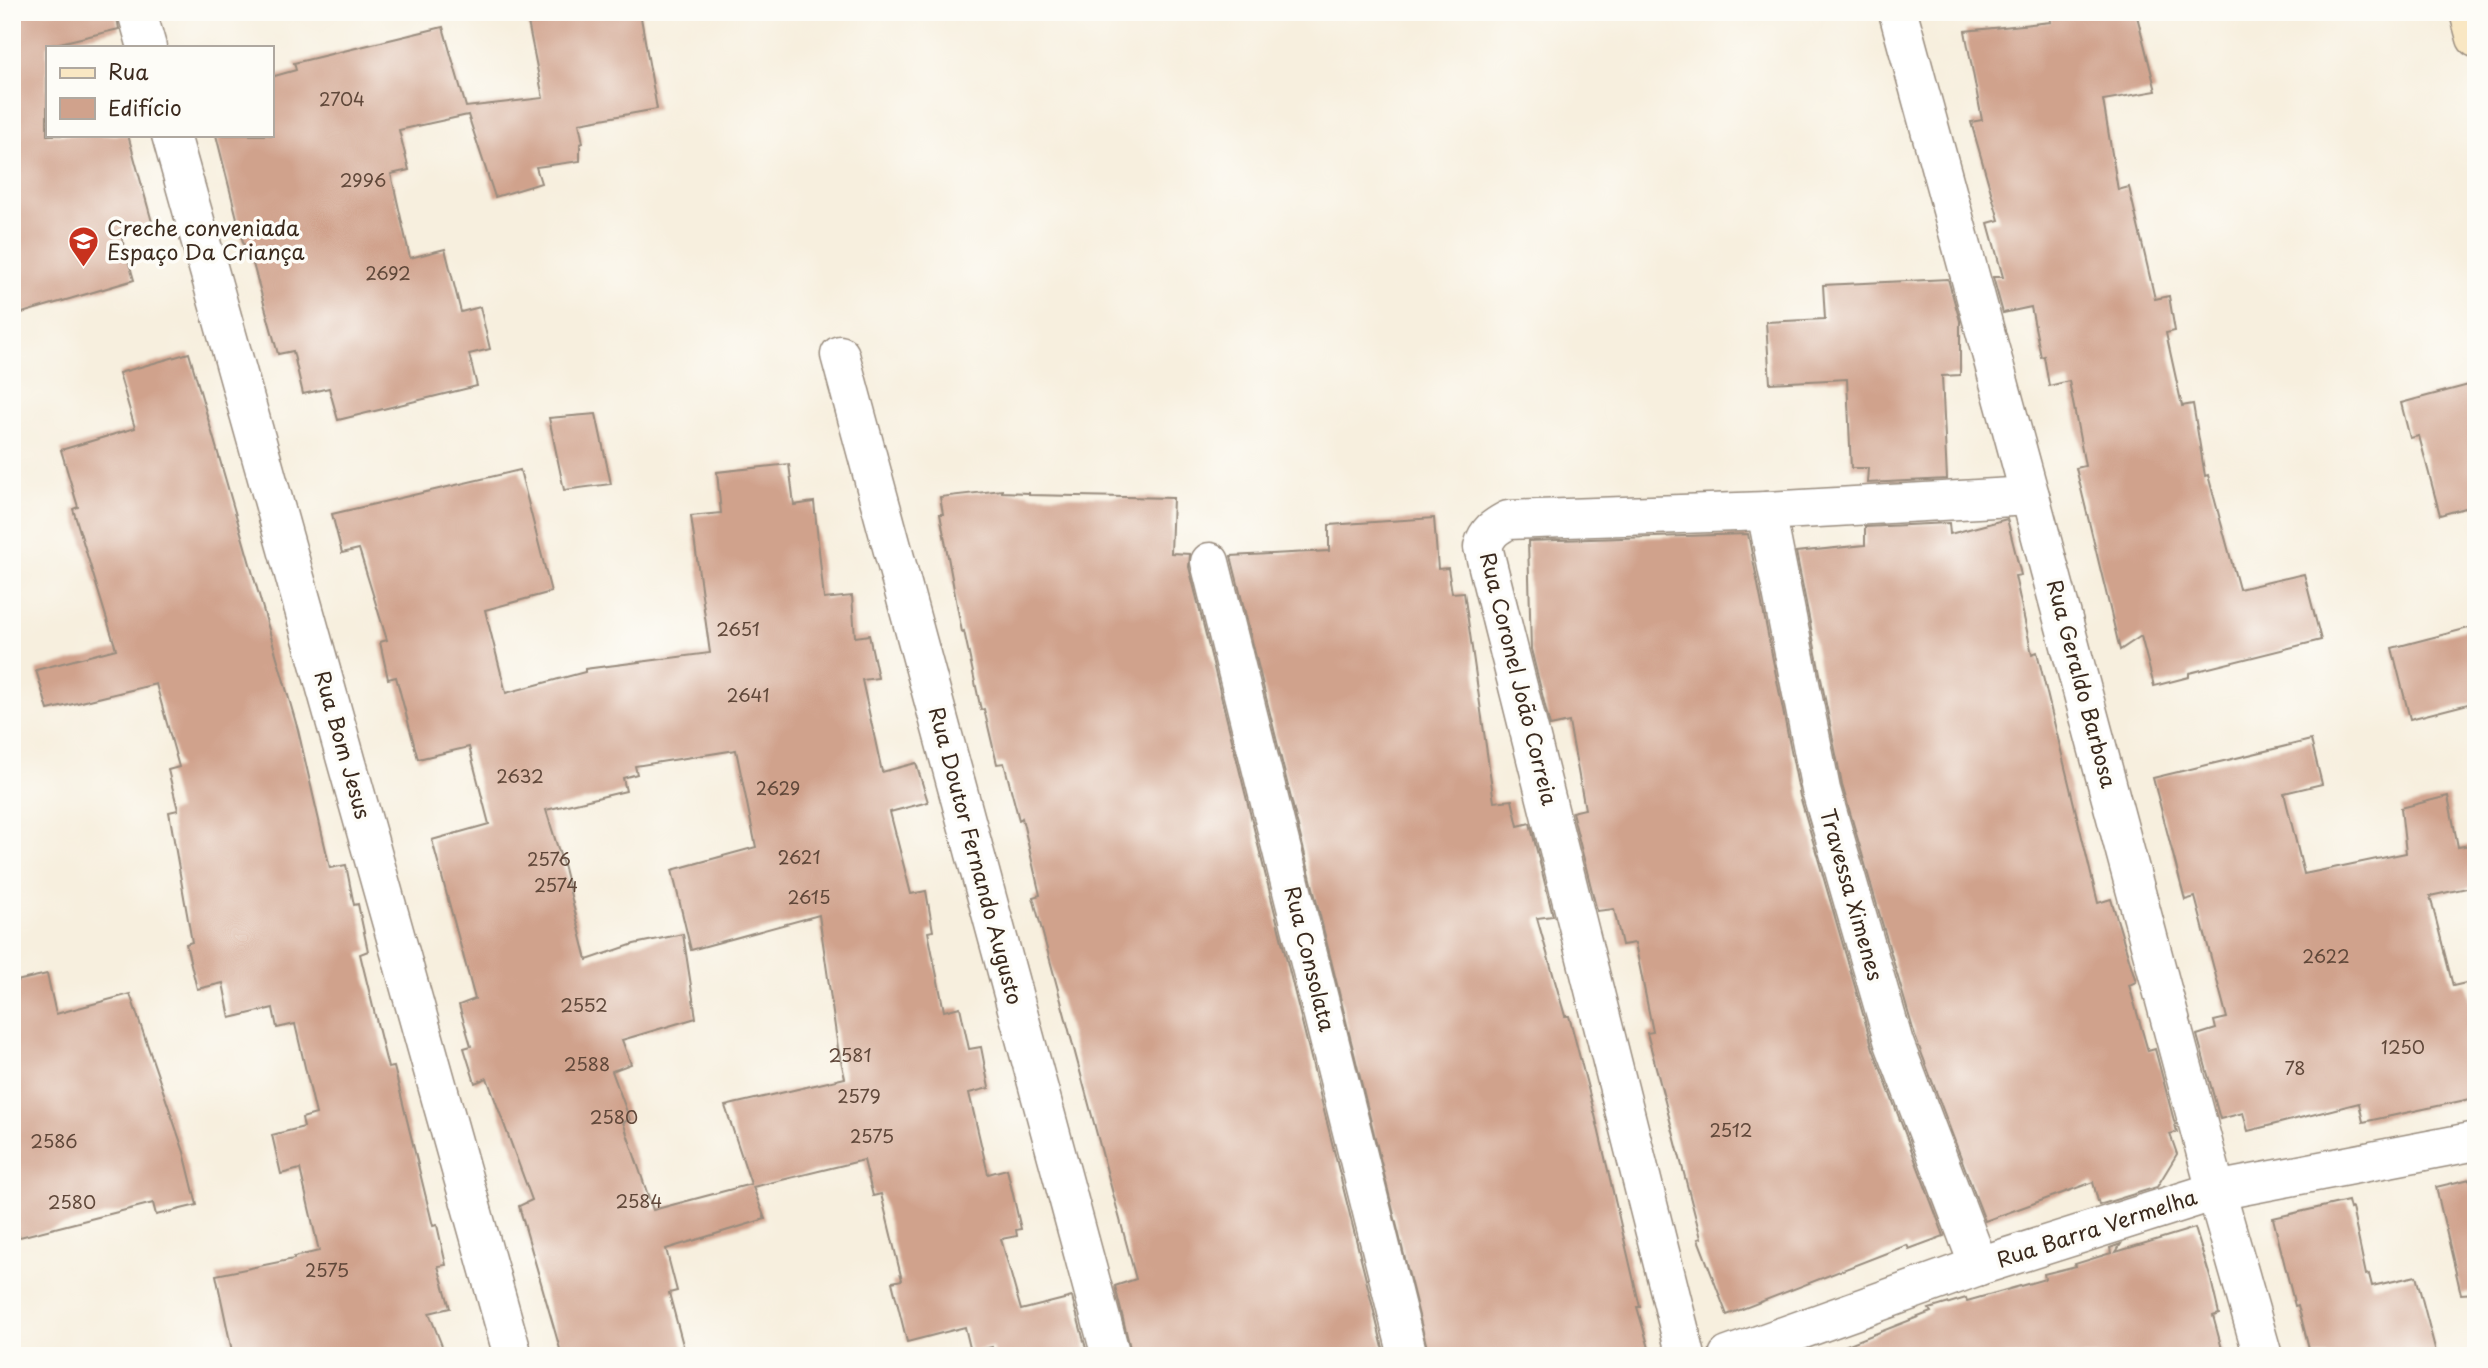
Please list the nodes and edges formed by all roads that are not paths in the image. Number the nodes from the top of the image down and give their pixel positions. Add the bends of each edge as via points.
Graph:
1 (137, 12) edge
2 (1898, 12) edge
3 (2469, 12) edge
4 (2476, 38) edge
5 (147, 46) edge
6 (171, 136) edge
7 (840, 355) dead end
8 (2030, 496) junction
9 (1766, 511) junction
10 (1210, 562) dead end
11 (2476, 1140) edge
12 (2216, 1191) junction
13 (1979, 1266) junction
14 (513, 1356) edge
15 (1111, 1356) edge
16 (1408, 1356) edge
17 (1686, 1356) edge
18 (1728, 1356) edge
19 (2263, 1356) edge

1 - 5 street
2 - 8 street, Rua Geraldo Barbosa
3 - 4 street
6 - 14 street, Rua Bom Jesus
7 - 15 street, Rua Doutor Fernando Augusto
8 - 9 street, Rua Coronel João Correia
8 - 12 street, Rua Geraldo Barbosa
9 - 13 street, Travessa Ximenes via 1821,790 1894,1043
9 - 17 street, Rua Coronel João Correia via 1508,520 1495,526 1483,547
10 - 16 street, Rua Consolata
11 - 12 street, Rua Barra Vermelha
12 - 13 street, Rua Barra Vermelha
12 - 19 street, Rua Geraldo Barbosa
13 - 18 street, Rua Barra Vermelha

